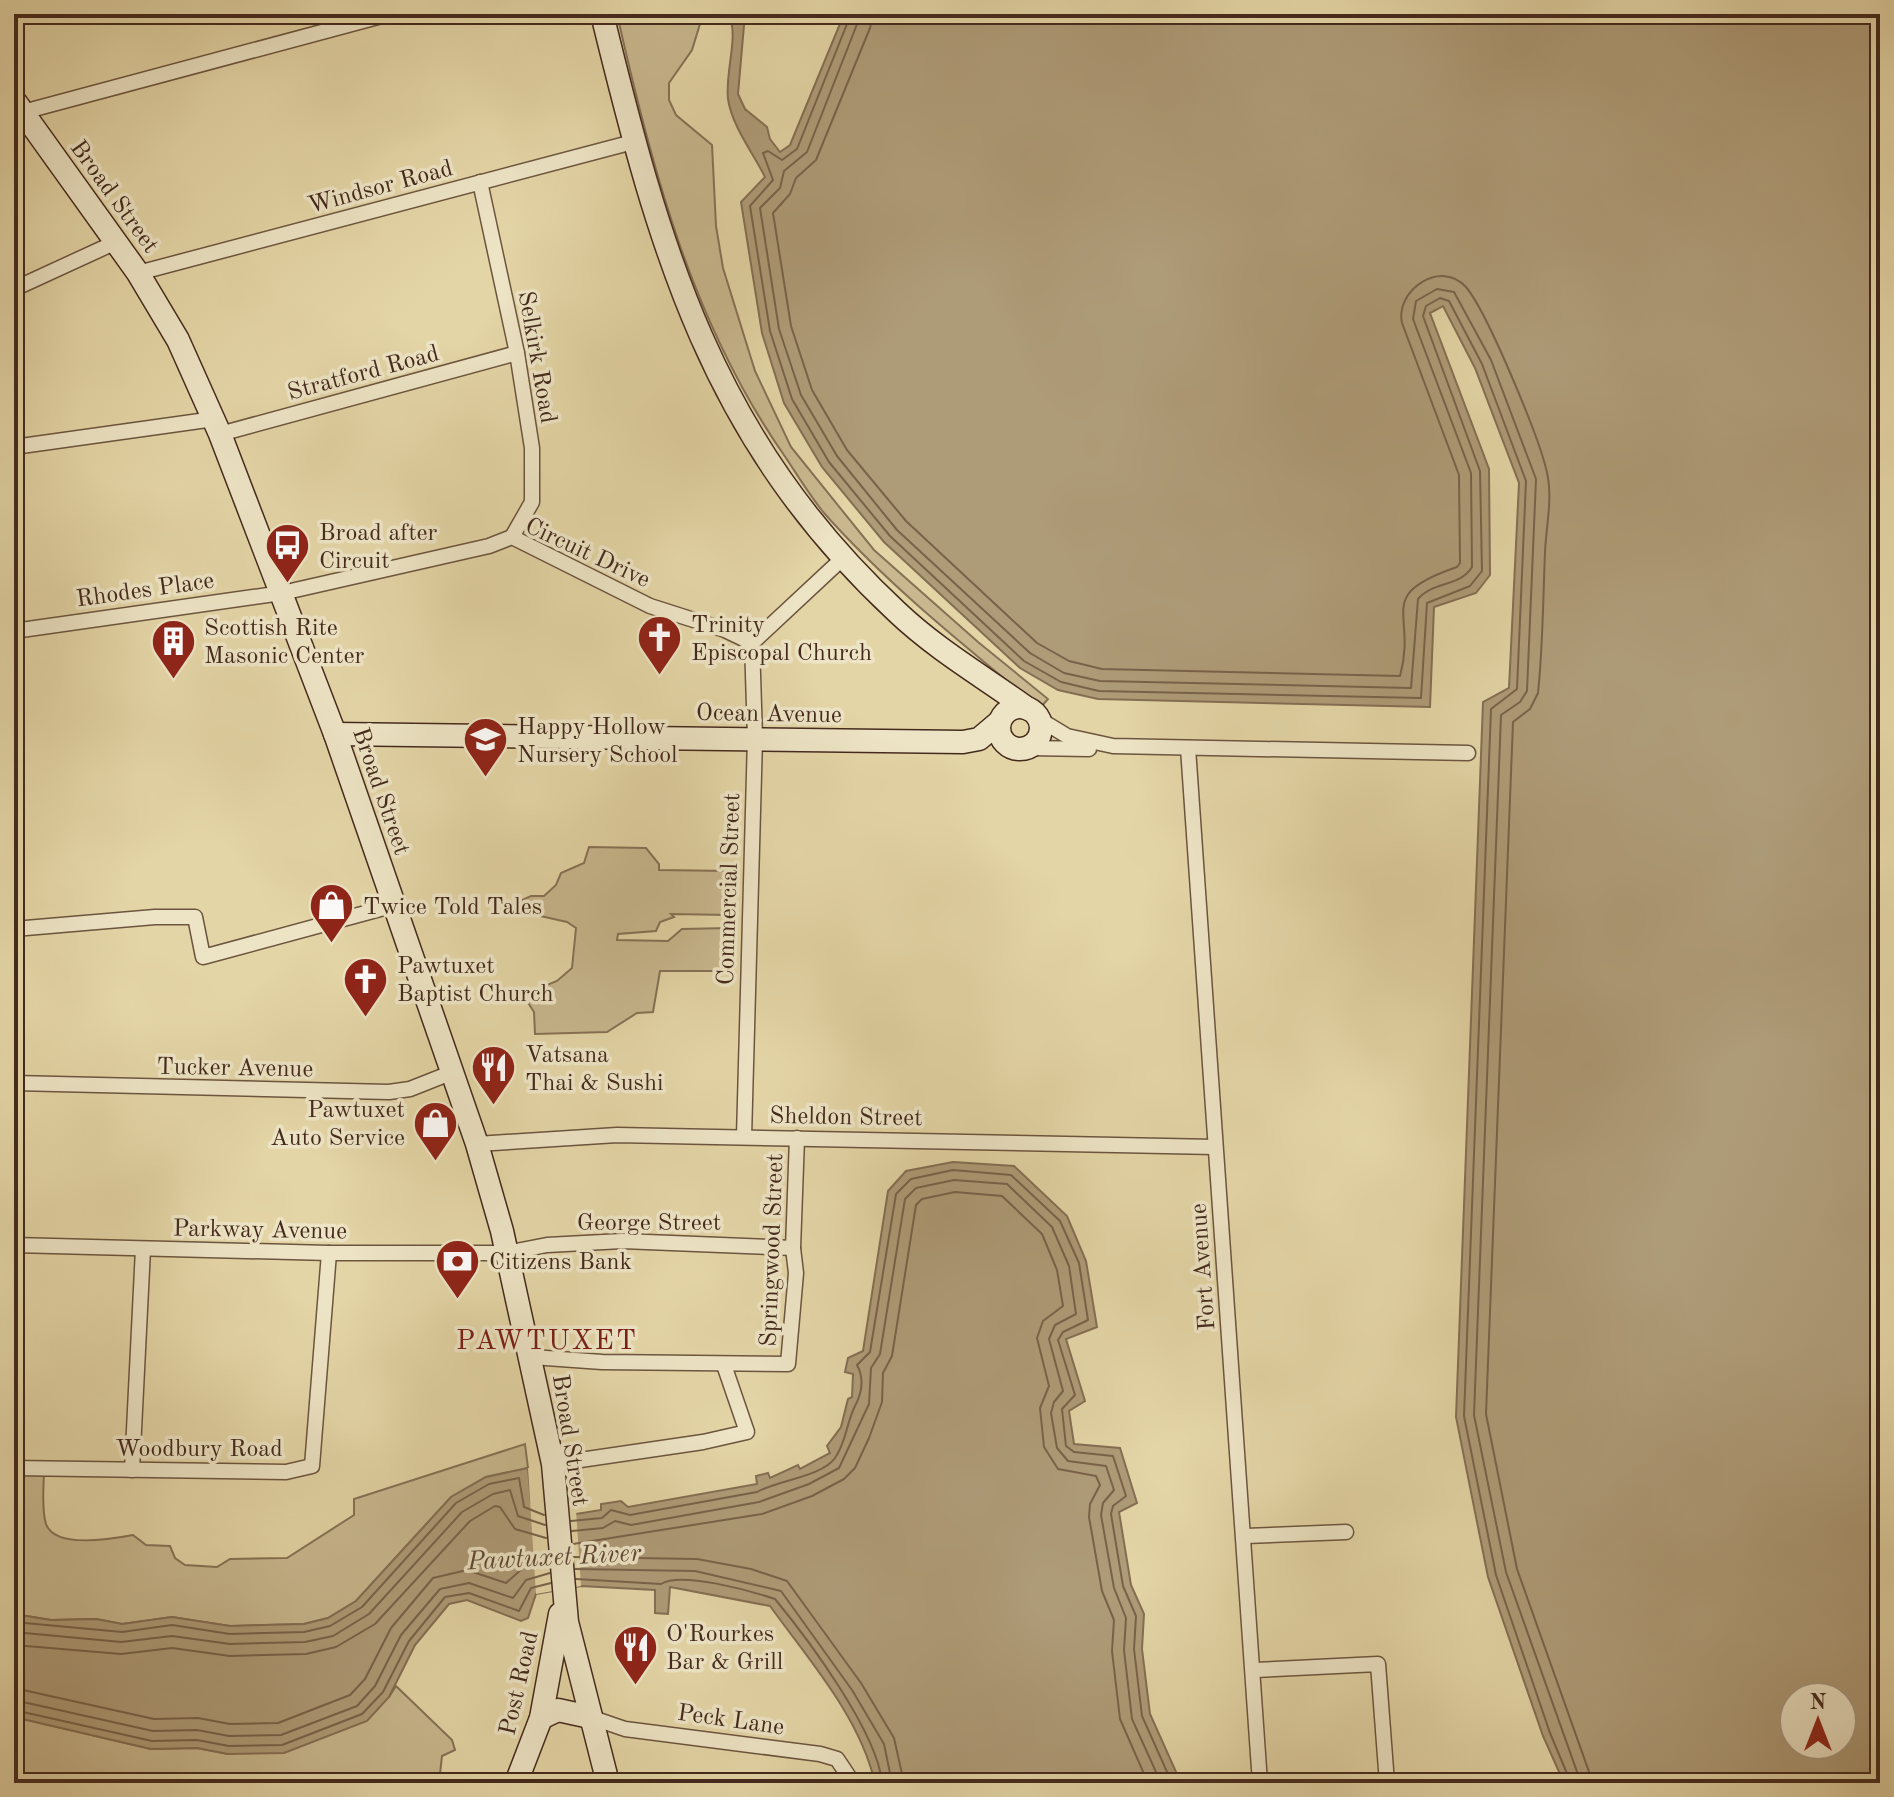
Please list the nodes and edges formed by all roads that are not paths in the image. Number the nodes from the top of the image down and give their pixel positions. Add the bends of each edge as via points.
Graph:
1 (389, 14) edge
2 (602, 14) edge
3 (18, 106) edge
4 (633, 142) junction
5 (480, 182) junction
6 (114, 243) junction
7 (138, 273) junction
8 (14, 289) edge
9 (517, 353) junction
10 (217, 426) junction
11 (14, 447) edge
12 (512, 537) junction
13 (842, 559) junction
14 (282, 593) junction
15 (14, 631) edge
16 (752, 643) junction
17 (980, 678) junction
18 (1034, 714) junction
19 (1000, 720) junction
20 (335, 734) junction
21 (755, 738) junction
22 (963, 742) junction
23 (1113, 746) junction
24 (1019, 747) junction
25 (1188, 748) junction
26 (1468, 753) dead end
27 (395, 905) junction
28 (14, 929) edge
29 (453, 1072) junction
30 (14, 1083) edge
31 (744, 1137) junction
32 (797, 1138) junction
33 (477, 1144) junction
34 (1215, 1147) junction
35 (14, 1245) edge
36 (793, 1248) junction
37 (143, 1249) junction
38 (329, 1253) junction
39 (506, 1253) junction
40 (532, 1357) junction
41 (724, 1365) junction
42 (554, 1466) junction
43 (14, 1468) edge
44 (132, 1470) junction
45 (1346, 1532) dead end
46 (1246, 1536) junction
47 (562, 1591) junction
48 (1255, 1670) junction
49 (590, 1717) junction
50 (541, 1718) junction
51 (516, 1783) edge
52 (608, 1783) edge
53 (853, 1783) edge
54 (1260, 1783) edge
55 (1387, 1783) edge

1 - 3 street
2 - 4 street
3 - 6 street, Broad Street
4 - 5 street, Windsor Road
4 - 13 street via 677,282 730,399 761,452
5 - 7 street, Windsor Road
5 - 9 street, Selkirk Road
6 - 7 street, Broad Street
6 - 8 street
7 - 10 street, Broad Street via 178,340
9 - 10 street, Stratford Road
9 - 12 street, Selkirk Road via 534,478 532,502
10 - 11 street, Stratford Road
10 - 14 street, Broad Street
12 - 14 street, Circuit Drive
12 - 16 street, Circuit Drive via 650,606
13 - 16 street
13 - 17 street via 899,615
14 - 15 street, Rhodes Place
14 - 20 street, Broad Street
16 - 21 street, Commercial Street
17 - 18 street
17 - 19 street
18 - 19 street, Ocean Avenue via 1010,709
18 - 23 street, Ocean Avenue via 1067,736
18 - 24 street via 1039,738
19 - 22 street, Ocean Avenue via 979,739
19 - 24 street via 1001,739
20 - 21 street, Ocean Avenue
20 - 27 street, Broad Street
21 - 22 street, Ocean Avenue
21 - 31 street, Commercial Street
22 - 24 street, Ocean Avenue
23 - 24 street, Ocean Avenue
23 - 25 street, Ocean Avenue
25 - 26 street, Ocean Avenue
25 - 34 street, Fort Avenue
27 - 28 street via 203,957 195,917
27 - 29 street, Broad Street
29 - 30 street, Tucker Avenue via 389,1092
29 - 33 street, Broad Street
31 - 32 street, Sheldon Street
31 - 33 street, Sheldon Street via 611,1135
32 - 34 street, Sheldon Street
32 - 36 street, Springwood Street
33 - 39 street, Broad Street
34 - 46 street, Fort Avenue
35 - 37 street, Parkway Avenue
36 - 39 street, George Street via 622,1241
36 - 41 street, Springwood Street via 796,1273 788,1364
37 - 38 street, Parkway Avenue
37 - 44 street
38 - 39 street, Parkway Avenue
38 - 44 street, Woodbury Road via 312,1466 286,1472
39 - 40 street, Broad Street
40 - 41 street
40 - 42 street, Broad Street
41 - 42 street via 747,1432
42 - 47 street, Broad Street
43 - 44 street, Woodbury Road
45 - 46 street
46 - 48 street, Fort Avenue
47 - 49 street
47 - 50 street, Post Road
48 - 54 street, Fort Avenue
48 - 55 street via 1378,1664
49 - 50 street via 558,1710
49 - 52 street
49 - 53 street, Peck Lane via 625,1729 820,1754 837,1759
50 - 51 street, Post Road

